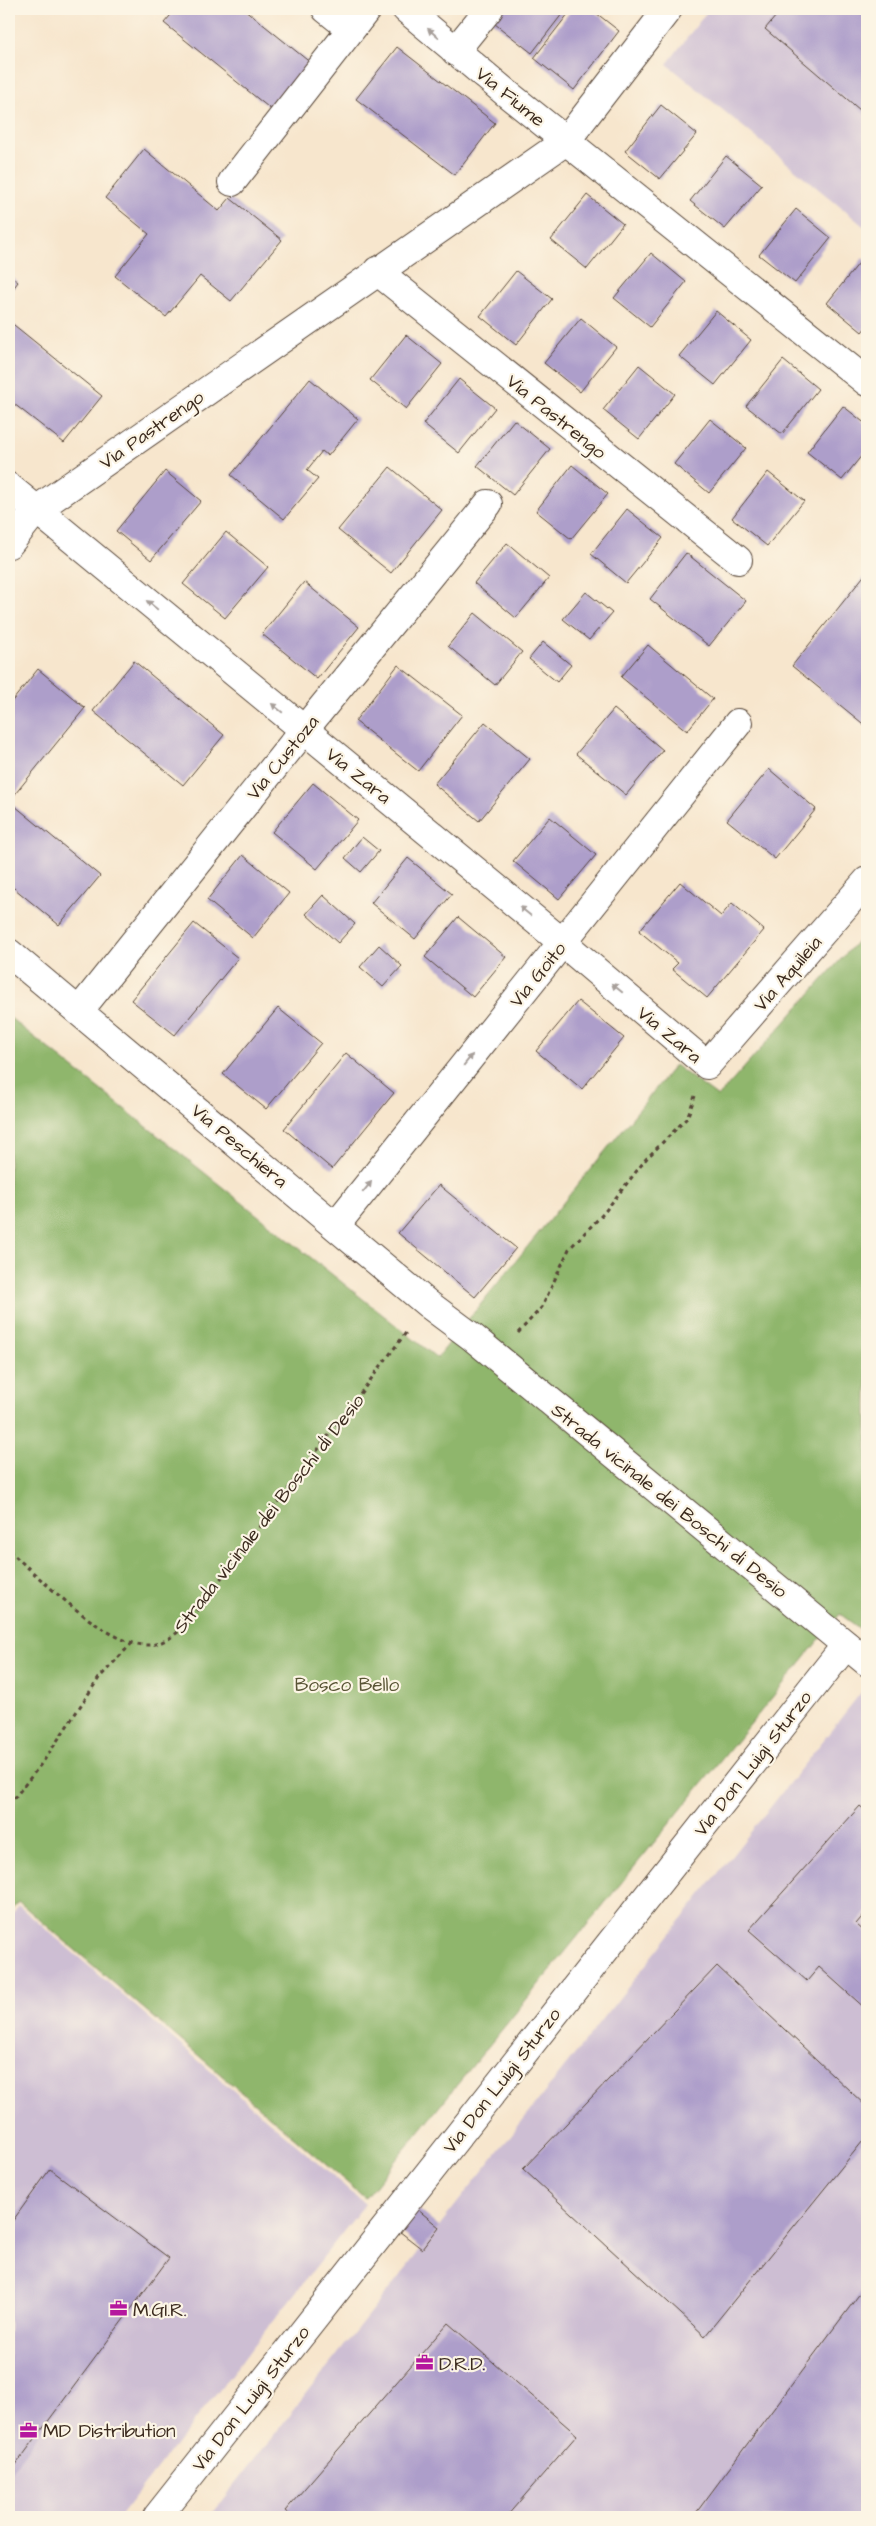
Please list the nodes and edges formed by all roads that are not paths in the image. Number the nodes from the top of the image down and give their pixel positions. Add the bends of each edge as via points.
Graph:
1 (326, 9) edge
2 (406, 9) edge
3 (489, 9) edge
4 (668, 9) edge
5 (359, 19) edge
6 (455, 52) junction
7 (566, 141) junction
8 (232, 182) dead end
9 (377, 271) junction
10 (867, 382) edge
11 (9, 487) edge
12 (488, 504) dead end
13 (36, 510) junction
14 (9, 544) edge
15 (738, 560) dead end
16 (738, 724) dead end
17 (304, 730) junction
18 (867, 881) edge
19 (562, 942) junction
20 (9, 953) edge
21 (79, 1011) junction
22 (707, 1065) joint
23 (336, 1225) junction
24 (471, 1336) joint
25 (846, 1644) junction
26 (867, 1662) edge
27 (158, 2517) edge

1 - 5 street
6 -> 2 street, Via Fiume
3 - 6 street
4 - 7 street, Via Pastrengo
5 - 8 street
6 - 7 street, Via Fiume
7 - 9 street, Via Pastrengo
7 - 10 street
9 - 13 street, Via Pastrengo
9 - 15 street, Via Pastrengo
11 - 13 street, Via Zara
12 - 17 street, Via Custoza
13 - 14 street, Via Pastrengo
17 -> 13 street, Via Zara
16 - 19 street, Via Goito
19 -> 17 street, Via Zara
17 - 21 street, Via Custoza
18 - 22 street, Via Aquileia
22 -> 19 street, Via Zara
23 -> 19 street, Via Goito
20 - 21 street, Via Peschiera
21 - 23 street, Via Peschiera
23 - 24 street, Via Peschiera via 428,1304
24 - 25 street, Strada vicinale dei Boschi di Desio
25 - 26 street, Strada vicinale dei Boschi di Desio
25 - 27 street, Via Don Luigi Sturzo

